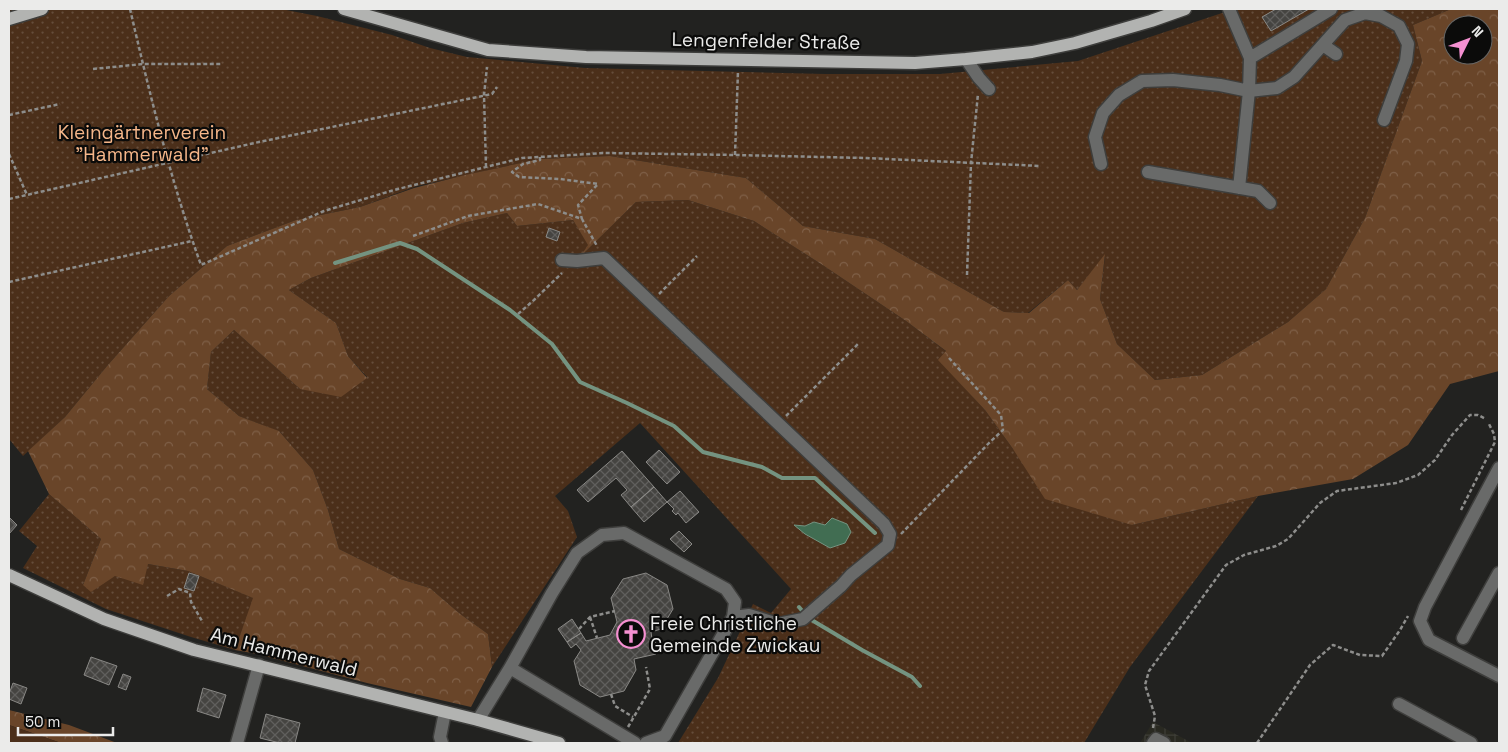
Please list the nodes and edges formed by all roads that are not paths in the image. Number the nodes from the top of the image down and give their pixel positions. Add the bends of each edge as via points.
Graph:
1 (42, 9) edge
2 (344, 9) edge
3 (1186, 9) edge
4 (1229, 9) edge
5 (1331, 9) edge
6 (9, 19) edge
7 (1323, 45) junction
8 (1336, 54) dead end
9 (1250, 58) junction
10 (966, 59) junction
11 (989, 89) dead end
12 (1250, 91) junction
13 (1384, 120) dead end
14 (1101, 164) dead end
15 (1148, 172) dead end
16 (1239, 188) junction
17 (1270, 203) dead end
18 (562, 260) dead end
19 (1499, 468) edge
20 (1499, 574) edge
21 (9, 575) edge
22 (733, 617) junction
23 (1463, 638) dead end
24 (260, 665) junction
25 (510, 668) junction
26 (1499, 676) edge
27 (1399, 704) dead end
28 (445, 712) junction
29 (478, 720) junction
30 (237, 743) edge
31 (442, 743) edge
32 (559, 743) edge
33 (635, 743) edge
34 (646, 743) edge
35 (1471, 743) edge

1 - 6 main road
2 - 10 main road, Lengenfelder Straße via 488,50 586,57 740,60 915,63
3 - 10 main road, Lengenfelder Straße via 1075,43 1032,52
4 - 9 street
5 - 9 street
7 - 8 street
7 - 12 street via 1294,77 1277,88
7 - 13 street via 1345,20 1365,13 1381,16 1399,26 1408,44 1406,61
9 - 12 street
10 - 11 street
12 - 14 street via 1173,80 1142,81 1120,95 1103,113 1096,137
12 - 16 street
15 - 16 street
16 - 17 street via 1258,192
18 - 22 street via 604,258 884,524 890,534 888,545 803,619 778,624 749,615
19 - 26 street via 1420,621 1429,640
20 - 23 street
21 - 24 main road, Am Hammerwald via 104,620 194,650
22 - 25 street via 735,602 726,589 624,533 602,535 577,553
22 - 34 street via 665,736
24 - 28 main road, Am Hammerwald
24 - 30 street
25 - 29 street
25 - 33 street
27 - 35 street
28 - 29 main road, Am Hammerwald
28 - 31 street via 440,737
29 - 32 main road, Am Hammerwald

